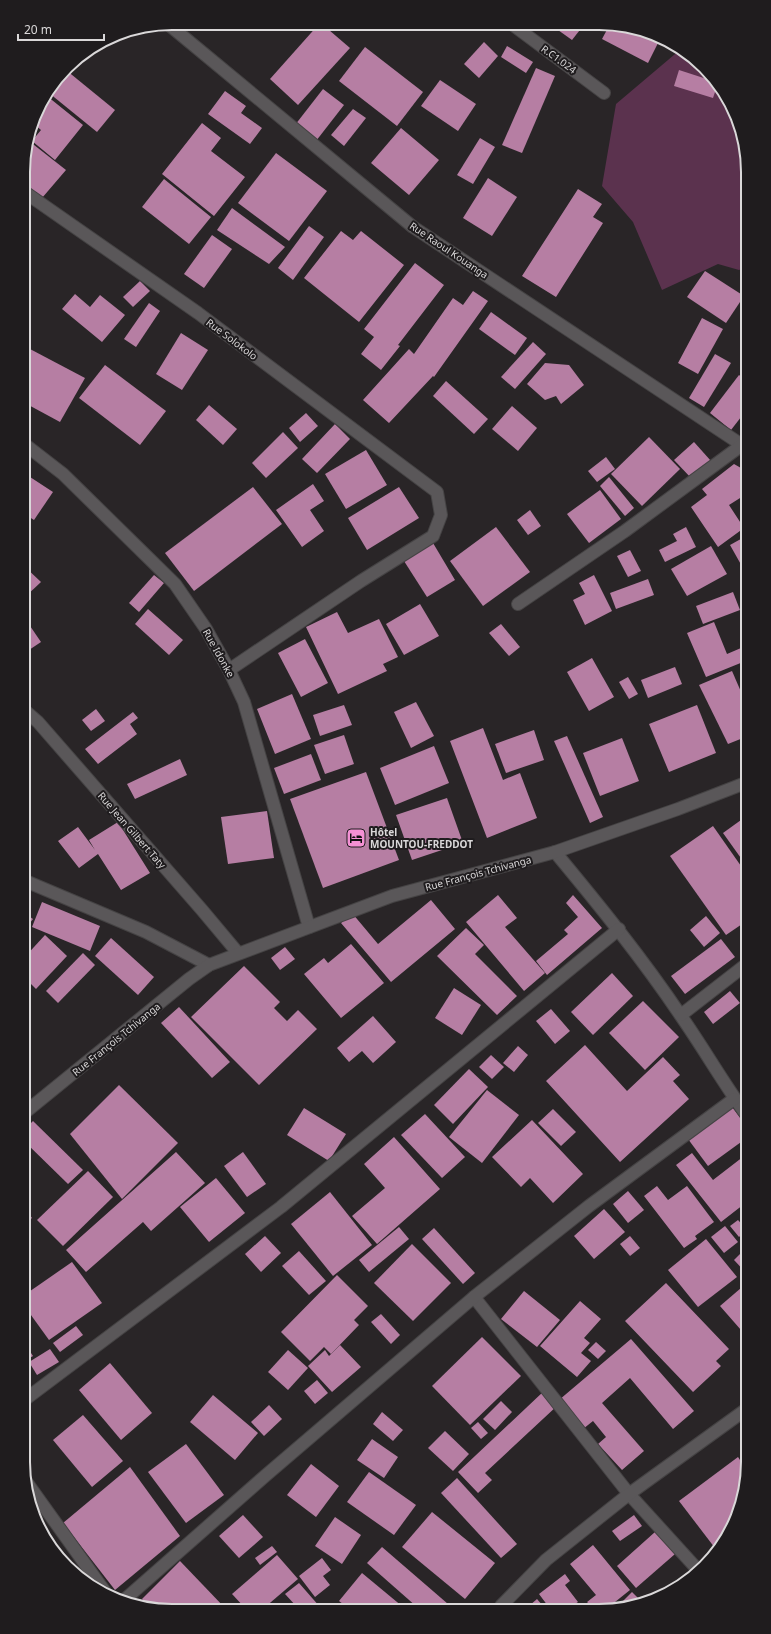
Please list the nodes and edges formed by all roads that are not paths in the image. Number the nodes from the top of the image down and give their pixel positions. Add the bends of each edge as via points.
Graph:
1 (175, 30) edge
2 (520, 30) edge
3 (604, 92) dead end
4 (30, 196) edge
5 (741, 446) edge
6 (30, 448) edge
7 (741, 452) edge
8 (518, 604) dead end
9 (229, 670) junction
10 (30, 715) edge
11 (741, 785) edge
12 (555, 852) junction
13 (30, 883) edge
14 (309, 927) junction
15 (619, 929) junction
16 (238, 953) junction
17 (209, 965) junction
18 (741, 968) edge
19 (681, 1015) junction
20 (734, 1099) junction
21 (30, 1108) edge
22 (741, 1108) edge
23 (474, 1297) junction
24 (30, 1396) edge
25 (741, 1413) edge
26 (33, 1492) edge
27 (629, 1494) junction
28 (695, 1567) edge
29 (99, 1584) edge
30 (129, 1597) edge
31 (503, 1604) edge

1 - 5 street, Rue Raoul Kouanga via 414,226
2 - 3 street, R.C1.024
4 - 9 street, Rue Solokolo via 198,313 437,492 441,515 433,536
6 - 9 street, Rue Idonke via 63,474 175,584 206,629
7 - 8 street
9 - 14 street, Rue Idonke via 244,702
10 - 16 street, Rue Jean Gilbert Taty
11 - 12 street, Rue François Tchivanga
12 - 14 street, Rue François Tchivanga via 392,896
12 - 15 street
13 - 17 street via 146,932
14 - 16 street, Rue François Tchivanga
15 - 19 street
15 - 24 street via 282,1207
16 - 17 street, Rue François Tchivanga
17 - 21 street, Rue François Tchivanga
18 - 19 street
19 - 20 street
20 - 22 street
20 - 23 street via 589,1206
23 - 27 street
23 - 30 street via 265,1476
25 - 27 street
26 - 29 street
27 - 28 street
27 - 31 street via 546,1560

